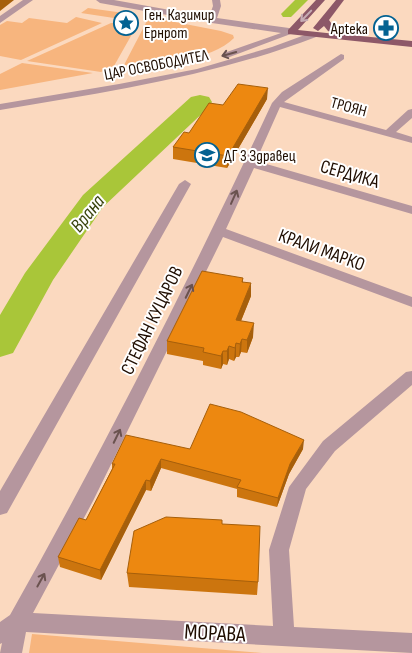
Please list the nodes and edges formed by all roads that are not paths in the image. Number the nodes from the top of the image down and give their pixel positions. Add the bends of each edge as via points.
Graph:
1 (29, 0) edge
2 (100, 0) edge
3 (216, 0) edge
4 (321, 0) edge
5 (340, 0) edge
6 (0, 20) edge
7 (212, 20) junction
8 (325, 20) junction
9 (224, 22) junction
10 (291, 32) junction
11 (313, 35) junction
12 (374, 41) junction
13 (412, 44) edge
14 (252, 46) junction
15 (341, 57) dead end
16 (0, 99) edge
17 (277, 103) junction
18 (0, 107) edge
19 (412, 112) edge
20 (388, 133) junction
21 (412, 140) edge
22 (250, 163) junction
23 (185, 184) dead end
24 (412, 210) edge
25 (219, 231) junction
26 (412, 302) edge
27 (412, 376) edge
28 (0, 508) edge
29 (9, 628) edge
30 (284, 635) junction
31 (412, 643) edge
32 (11, 653) edge

1 - 6 street
2 - 7 street
3 - 7 street
4 -> 10 main road
5 - 8 main road
7 - 9 street
8 - 11 main road
8 - 12 main road via 331,29
9 - 10 street
9 - 14 street via 254,32 258,38
10 - 11 main road
10 - 14 street, ЦАР ОСВОБОДИТЕЛ
11 - 12 main road
11 - 18 street, ЦАР ОСВОБОДИТЕЛ via 220,67
12 - 13 main road
14 -> 16 street, ЦАР ОСВОБОДИТЕЛ via 209,60
15 - 17 street, СТЕФАН КУЦАРОВ
17 - 20 street, ТРОЯН
17 - 22 street, СТЕФАН КУЦАРОВ
19 - 20 street
20 - 21 street, ТРОЯН
22 - 24 street, СЕРДИКА
25 -> 22 street, СТЕФАН КУЦАРОВ
23 - 28 street
25 - 26 street, КРАЛИ МАРКО
29 -> 25 street, СТЕФАН КУЦАРОВ via 84,501
27 - 30 street via 329,446 298,487 279,550
29 - 30 street, МОРАВА
29 - 32 street, СТЕФАН КУЦАРОВ
30 - 31 street, МОРАВА

